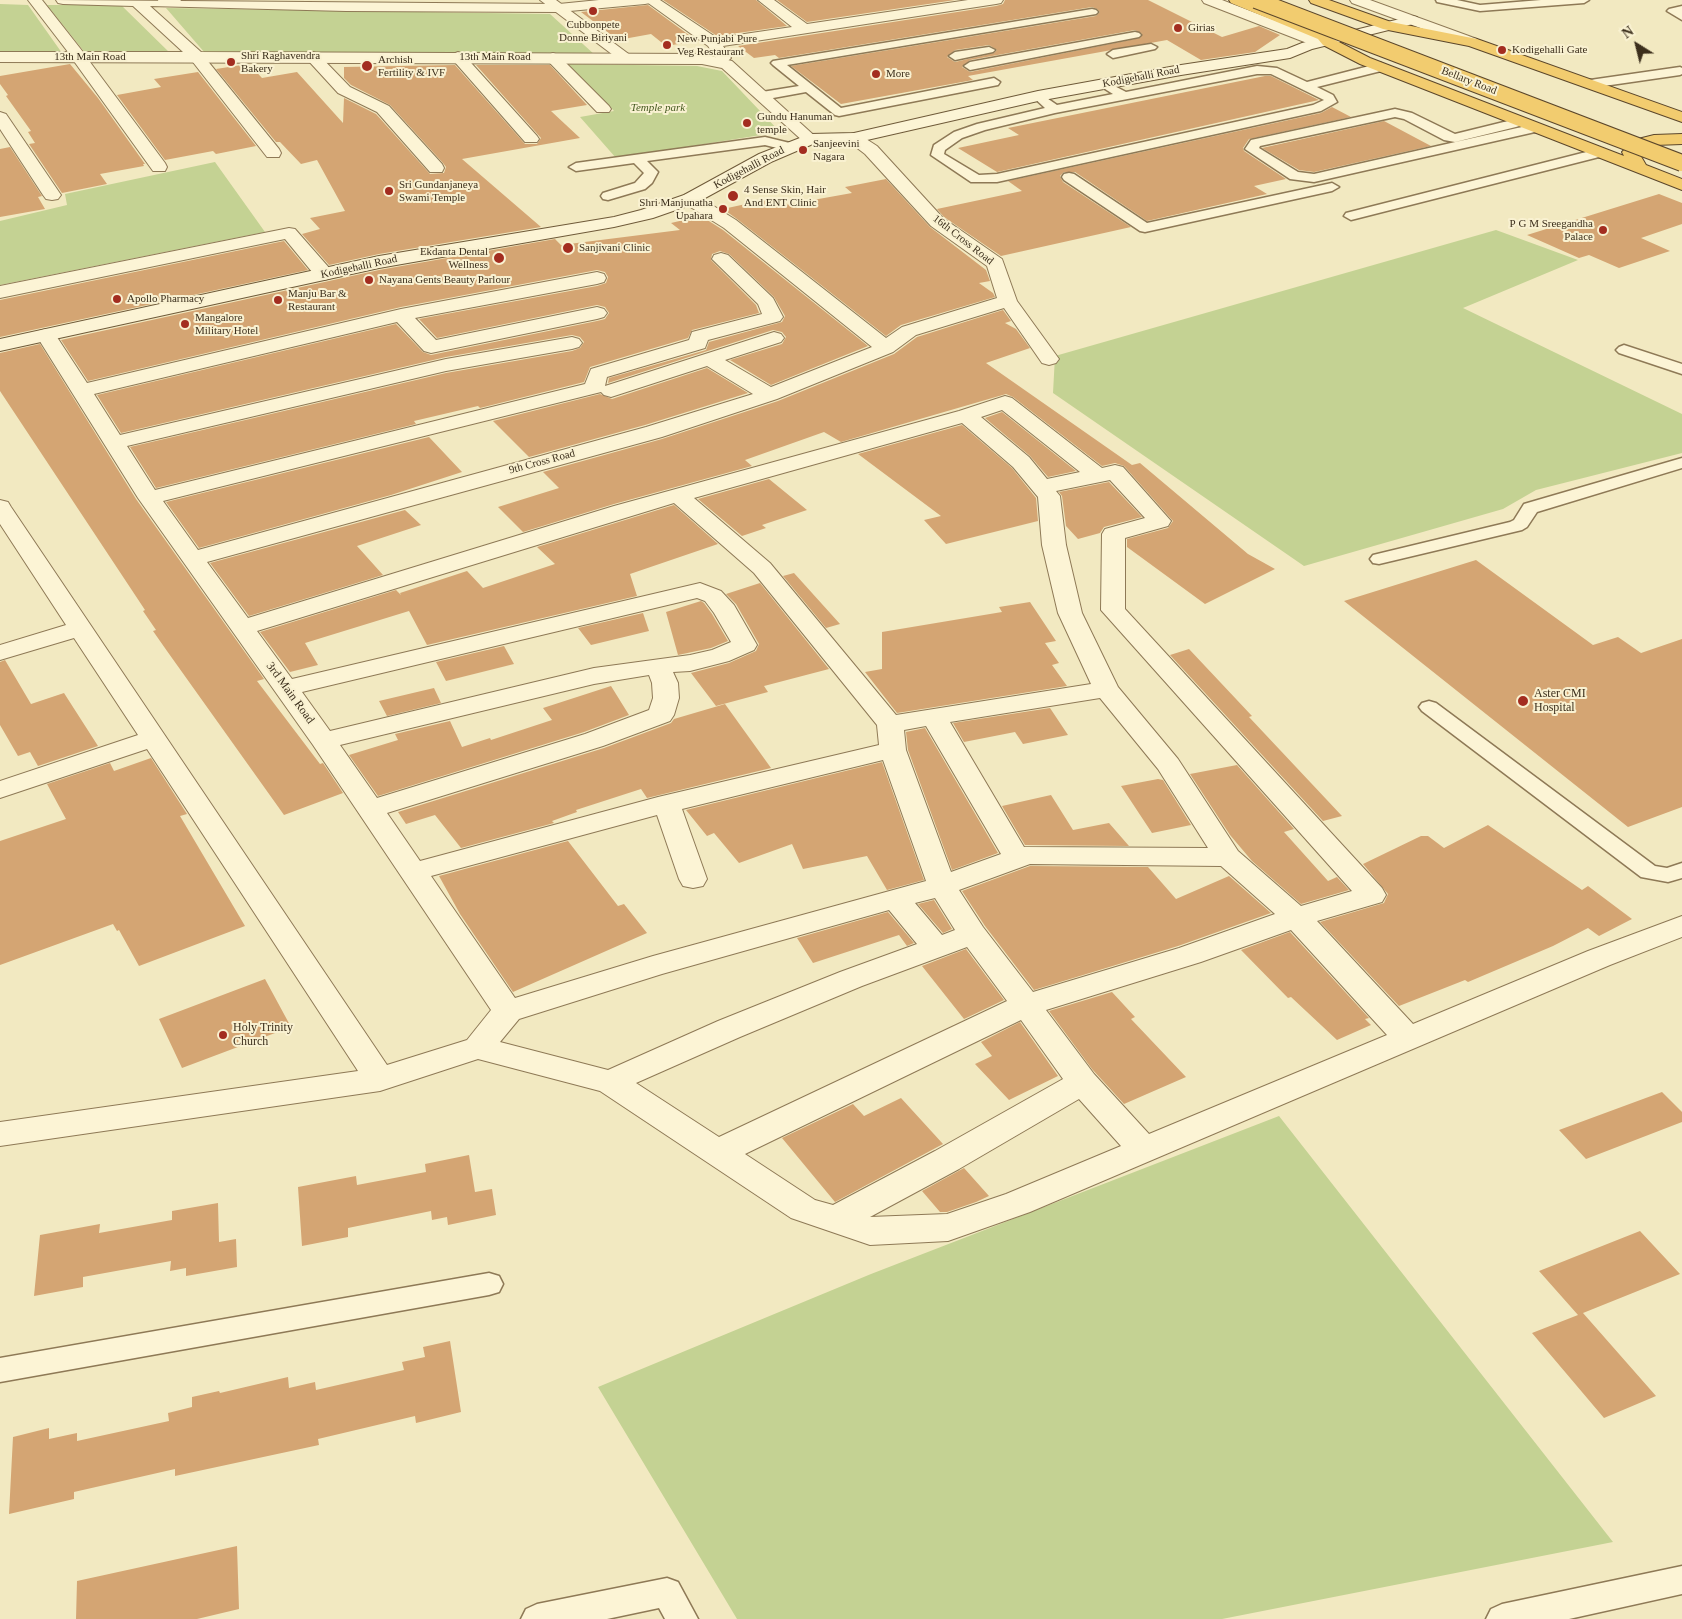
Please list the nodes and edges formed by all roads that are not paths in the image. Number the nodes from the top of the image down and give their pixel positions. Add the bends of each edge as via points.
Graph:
1 (35, 0) edge
2 (63, 0) edge
3 (136, 0) edge
4 (645, 0) edge
5 (651, 0) edge
6 (764, 0) edge
7 (996, 0) edge
8 (1209, 0) edge
9 (1236, 0) edge
10 (1256, 0) edge
11 (1298, 0) edge
12 (1316, 0) edge
13 (1357, 0) edge
14 (1441, 0) edge
15 (1584, 0) edge
16 (169, 1) edge
17 (344, 4) edge
18 (438, 4) edge
19 (553, 4) edge
20 (1682, 9) edge
21 (1092, 12) dead end
22 (1682, 17) edge
23 (1412, 20) junction
24 (1388, 26) junction
25 (1119, 27) dead end
26 (804, 29) junction
27 (1135, 35) dead end
28 (929, 39) junction
29 (1328, 42) junction
30 (1472, 42) junction
31 (714, 43) junction
32 (1307, 46) junction
33 (1151, 47) dead end
34 (1432, 50) dead end
35 (955, 56) junction
36 (1103, 56) dead end
37 (0, 57) edge
38 (79, 57) junction
39 (197, 57) junction
40 (313, 57) junction
41 (458, 57) junction
42 (554, 58) junction
43 (626, 58) junction
44 (727, 64) junction
45 (970, 66) junction
46 (1381, 67) junction
47 (1680, 71) dead end
48 (1007, 74) dead end
49 (995, 83) junction
50 (1103, 84) junction
51 (1590, 84) junction
52 (1306, 86) junction
53 (809, 88) junction
54 (762, 96) junction
55 (1038, 96) junction
56 (1124, 96) junction
57 (603, 109) dead end
58 (1055, 109) junction
59 (0, 117) edge
60 (1682, 117) edge
61 (1520, 122) junction
62 (1535, 128) junction
63 (1645, 129) dead end
64 (1551, 134) junction
65 (854, 138) junction
66 (531, 139) dead end
67 (810, 139) junction
68 (1682, 141) edge
69 (789, 147) junction
70 (273, 153) dead end
71 (1598, 153) junction
72 (636, 159) junction
73 (1682, 163) edge
74 (159, 167) dead end
75 (576, 167) dead end
76 (436, 168) dead end
77 (1640, 170) junction
78 (1069, 177) dead end
79 (1682, 185) edge
80 (52, 195) dead end
81 (608, 196) dead end
82 (690, 199) junction
83 (1351, 216) dead end
84 (760, 249) junction
85 (324, 274) junction
86 (597, 278) dead end
87 (0, 292) edge
88 (1008, 301) junction
89 (597, 313) dead end
90 (401, 315) junction
91 (46, 335) junction
92 (774, 338) dead end
93 (572, 343) dead end
94 (0, 345) edge
95 (431, 347) junction
96 (886, 348) junction
97 (1624, 350) dead end
98 (709, 359) junction
99 (1049, 360) dead end
100 (446, 365) junction
101 (1682, 368) edge
102 (80, 390) junction
103 (611, 391) dead end
104 (770, 395) junction
105 (966, 415) junction
106 (113, 443) junction
107 (1682, 463) edge
108 (1098, 476) junction
109 (1041, 487) junction
110 (678, 495) junction
111 (150, 498) junction
112 (3, 516) edge
113 (193, 559) junction
114 (1379, 559) dead end
115 (242, 627) junction
116 (81, 628) junction
117 (0, 653) edge
118 (658, 666) junction
119 (286, 688) junction
120 (1106, 689) junction
121 (1429, 707) dead end
122 (934, 717) junction
123 (892, 737) junction
124 (154, 738) junction
125 (324, 740) junction
126 (0, 790) edge
127 (667, 804) junction
128 (370, 809) junction
129 (1228, 857) junction
130 (1017, 858) junction
131 (1682, 870) edge
132 (413, 872) junction
133 (693, 879) dead end
134 (942, 886) junction
135 (896, 899) junction
136 (1296, 917) junction
137 (1682, 926) edge
138 (973, 934) junction
139 (936, 948) junction
140 (1026, 1005) junction
141 (508, 1011) junction
142 (1408, 1038) junction
143 (478, 1048) junction
144 (380, 1079) junction
145 (610, 1082) junction
146 (1083, 1082) junction
147 (0, 1133) edge
148 (1143, 1150) junction
149 (717, 1153) junction
150 (835, 1220) junction
151 (489, 1284) dead end
152 (0, 1370) edge
153 (1682, 1580) edge
154 (537, 1619) edge
155 (682, 1619) edge
156 (1502, 1619) edge

1 - 38 street
2 - 3 street
3 - 16 street
3 - 39 street
4 - 19 street
5 - 31 street
6 - 26 street
7 - 26 street
8 - 29 street via 1312,40
9 - 29 highway via 1323,36
10 - 73 highway, Bellary Road, bridge
11 - 34 highway
12 - 24 highway
13 - 23 street
14 - 15 lane via 1480,8
16 - 17 street
17 - 18 street
18 - 19 street
19 - 43 street
20 - 22 lane via 1673,11
21 - 28 lane
23 - 24 street, Kodigehalli Road
23 - 30 street
24 - 29 street, Kodigehalli Road
24 - 30 highway
25 - 35 lane
26 - 31 street
27 - 45 lane
28 - 35 lane
28 - 53 lane via 777,63
29 - 32 street, Kodigehalli Road
29 - 46 highway
30 - 51 highway
31 - 44 street
32 - 50 street, Kodigehalli Road via 1290,53
32 - 67 street via 1177,62 1010,92 847,126
33 - 36 lane
35 - 45 lane
37 - 38 street, 13th Main Road
38 - 39 street, 13th Main Road
38 - 74 street
39 - 40 street, 13th Main Road
39 - 70 street
40 - 41 street, 13th Main Road
40 - 76 street via 344,90 383,109
41 - 42 street, 13th Main Road
41 - 66 street
42 - 43 street, 13th Main Road
42 - 57 street
43 - 44 street, 13th Main Road via 702,59
44 - 54 street
45 - 49 lane
46 - 52 lane
46 - 61 highway
47 - 51 lane
48 - 49 lane
49 - 53 lane via 839,112
50 - 55 street, Kodigehalli Road
50 - 56 lane
51 - 60 highway
52 - 56 lane via 1273,71 1257,70
52 - 58 lane via 1331,102 1317,108 997,178 976,179 937,154 939,148 958,135
53 - 54 lane
54 - 67 street
55 - 58 lane
55 - 65 street, Kodigehalli Road
56 - 58 lane
59 - 80 street
61 - 62 highway
61 - 62 lane via 1448,138 1408,116 1395,113 1256,143 1251,149 1295,176 1314,178
62 - 64 highway
63 - 68 highway
64 - 71 highway
64 - 78 lane via 1295,196 1145,228
65 - 67 street, Kodigehalli Road
65 - 88 street, 16th Cross Road via 871,150 937,222 995,263
67 - 69 street, Kodigehalli Road
68 - 77 highway via 1654,140 1640,144 1630,152
69 - 72 lane via 765,141
69 - 82 street, Kodigehalli Road
71 - 77 highway
71 - 83 lane
72 - 75 lane
72 - 81 lane via 651,172 647,180 640,186
77 - 79 highway
82 - 84 street via 730,224
82 - 85 street, Kodigehalli Road via 614,222
84 - 96 street
84 - 111 street via 720,259 766,302 773,317 699,336 698,344 598,373 594,388
85 - 87 street via 289,233
85 - 91 street, Kodigehalli Road
86 - 90 street
88 - 96 street via 909,331
88 - 99 street, 16th Cross Road
89 - 95 street
90 - 95 street
90 - 102 street
91 - 94 street, Kodigehalli Road
91 - 102 street, 3rd Main Road
92 - 98 street
93 - 100 street
95 - 100 street
96 - 104 street, 9th Cross Road
97 - 101 lane
98 - 103 street
98 - 104 street
100 - 106 street
102 - 106 street, 3rd Main Road
104 - 113 street, 9th Cross Road via 644,434
105 - 108 street via 1005,402
105 - 109 street via 1021,462
105 - 110 street
106 - 111 street, 3rd Main Road
107 - 114 lane via 1530,508 1516,526
108 - 109 street
108 - 136 street via 1115,472 1160,521 1112,534 1113,610 1372,895
109 - 120 street via 1048,496 1054,545 1070,613
110 - 115 street
110 - 123 street via 762,568 834,654
111 - 113 street, 3rd Main Road
112 - 116 street
113 - 115 street, 3rd Main Road
115 - 119 street, 3rd Main Road
116 - 117 street
116 - 124 street
118 - 119 street via 720,656 744,645 725,610 713,596 700,590
118 - 125 street via 594,676
118 - 128 street via 665,683 666,698 661,715 513,767
119 - 125 street, 3rd Main Road
120 - 122 street
120 - 129 street via 1169,765
121 - 131 lane via 1649,872 1668,875
122 - 123 street
122 - 130 street
123 - 127 street
123 - 134 street
124 - 126 street
124 - 144 street
125 - 128 street, 3rd Main Road
127 - 132 street
127 - 133 street
128 - 132 street, 3rd Main Road
129 - 130 street via 1027,855
129 - 136 street
130 - 134 street
132 - 141 street, 3rd Main Road
134 - 135 street
134 - 138 street
135 - 139 street
135 - 141 street via 653,966
136 - 140 street via 1190,956
136 - 142 street
137 - 142 street
138 - 139 street
138 - 140 street
139 - 145 street via 851,979
140 - 146 street
140 - 149 street
141 - 143 street
142 - 148 street
143 - 144 street
143 - 145 street
144 - 147 street
145 - 149 street
146 - 148 street
146 - 150 street
148 - 150 street via 1018,1203 948,1227 870,1231
149 - 150 street via 803,1209
151 - 152 lane
153 - 156 lane
154 - 155 lane via 668,1592

